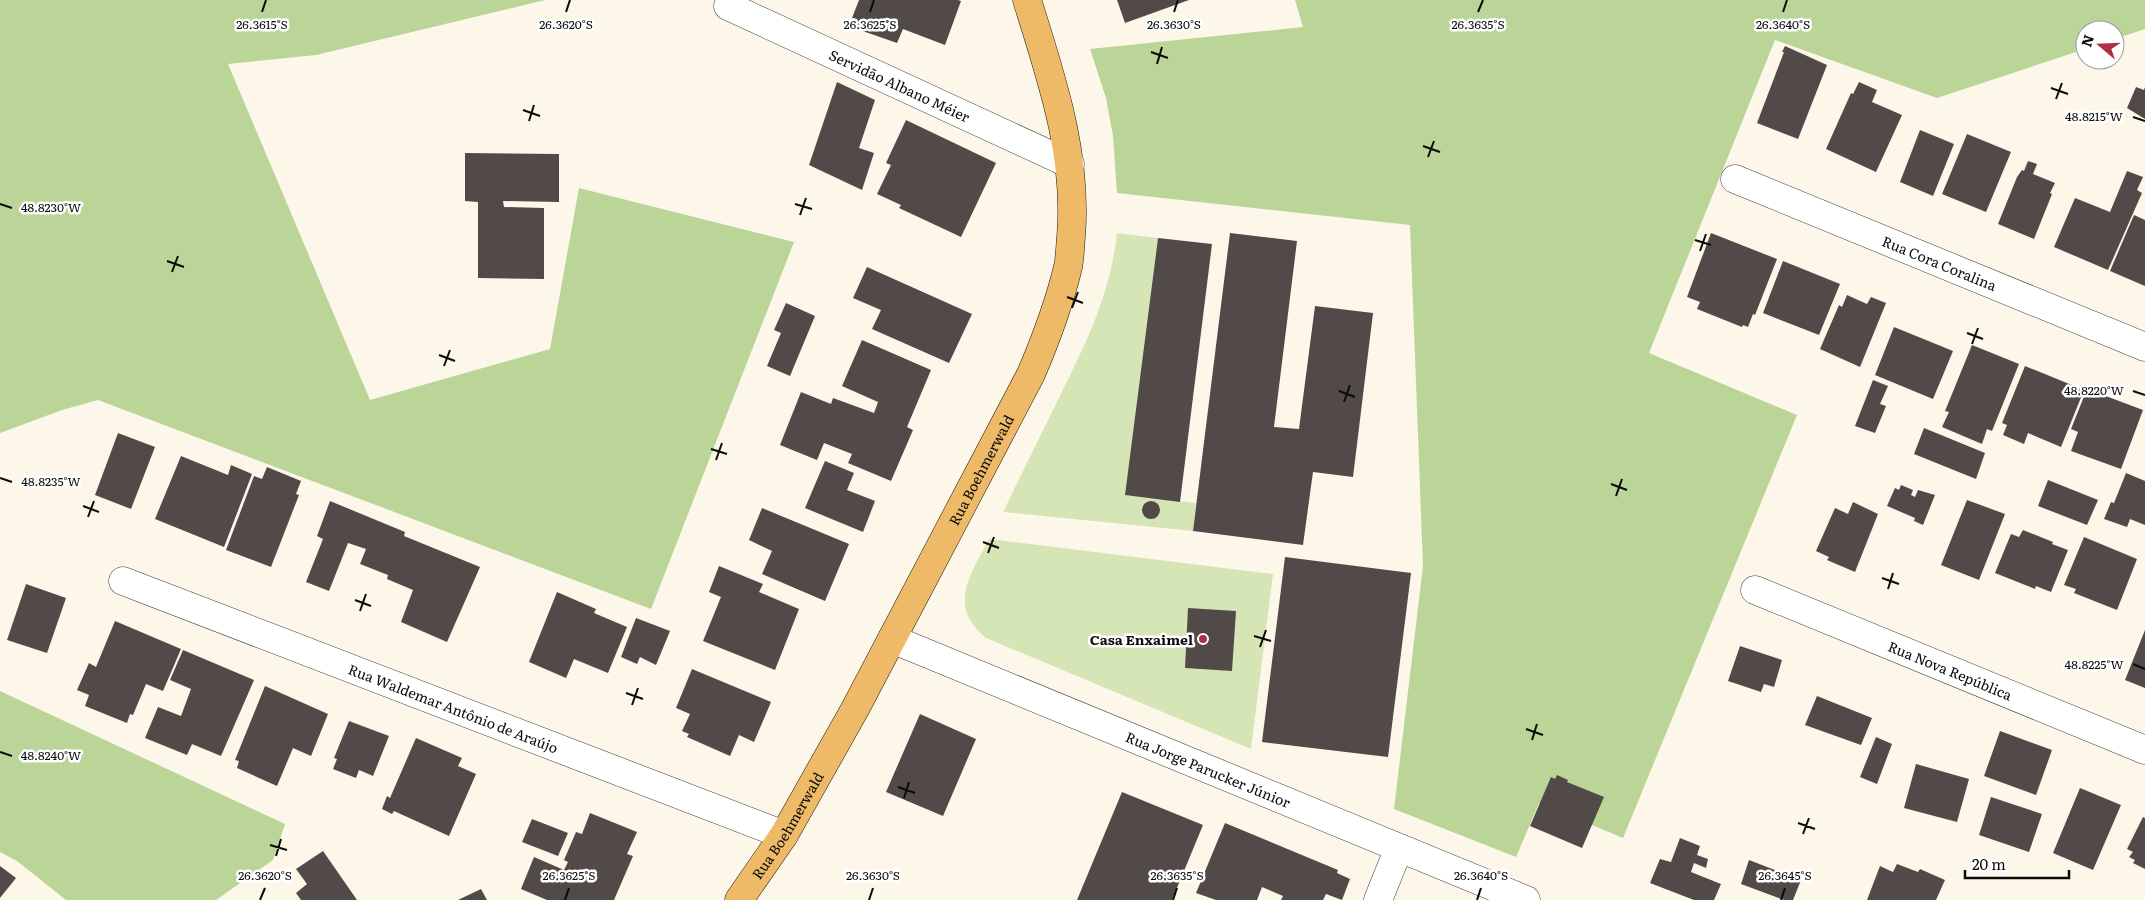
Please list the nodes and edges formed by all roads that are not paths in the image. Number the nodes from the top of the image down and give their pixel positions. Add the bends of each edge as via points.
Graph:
1 (1027, 0) edge
2 (728, 6) dead end
3 (1070, 164) junction
4 (1735, 179) dead end
5 (2145, 347) edge
6 (123, 581) dead end
7 (1756, 590) dead end
8 (892, 639) junction
9 (2145, 750) edge
10 (784, 835) junction
11 (1399, 848) junction
12 (739, 900) edge
13 (1378, 900) edge
14 (1526, 900) edge

1 - 3 main road, Rua Boehmerwald via 1054,85
2 - 3 street, Servidão Albano Méier
3 - 8 main road, Rua Boehmerwald via 1073,211 1068,265 1052,324 1031,374
4 - 5 street, Rua Cora Coralina
6 - 10 street, Rua Waldemar Antônio de Araújo
7 - 9 street, Rua Nova República
8 - 10 main road, Rua Boehmerwald
8 - 11 street, Rua Jorge Parucker Júnior
10 - 12 main road, Rua Boehmerwald
11 - 13 street
11 - 14 street, Rua Jorge Parucker Júnior

